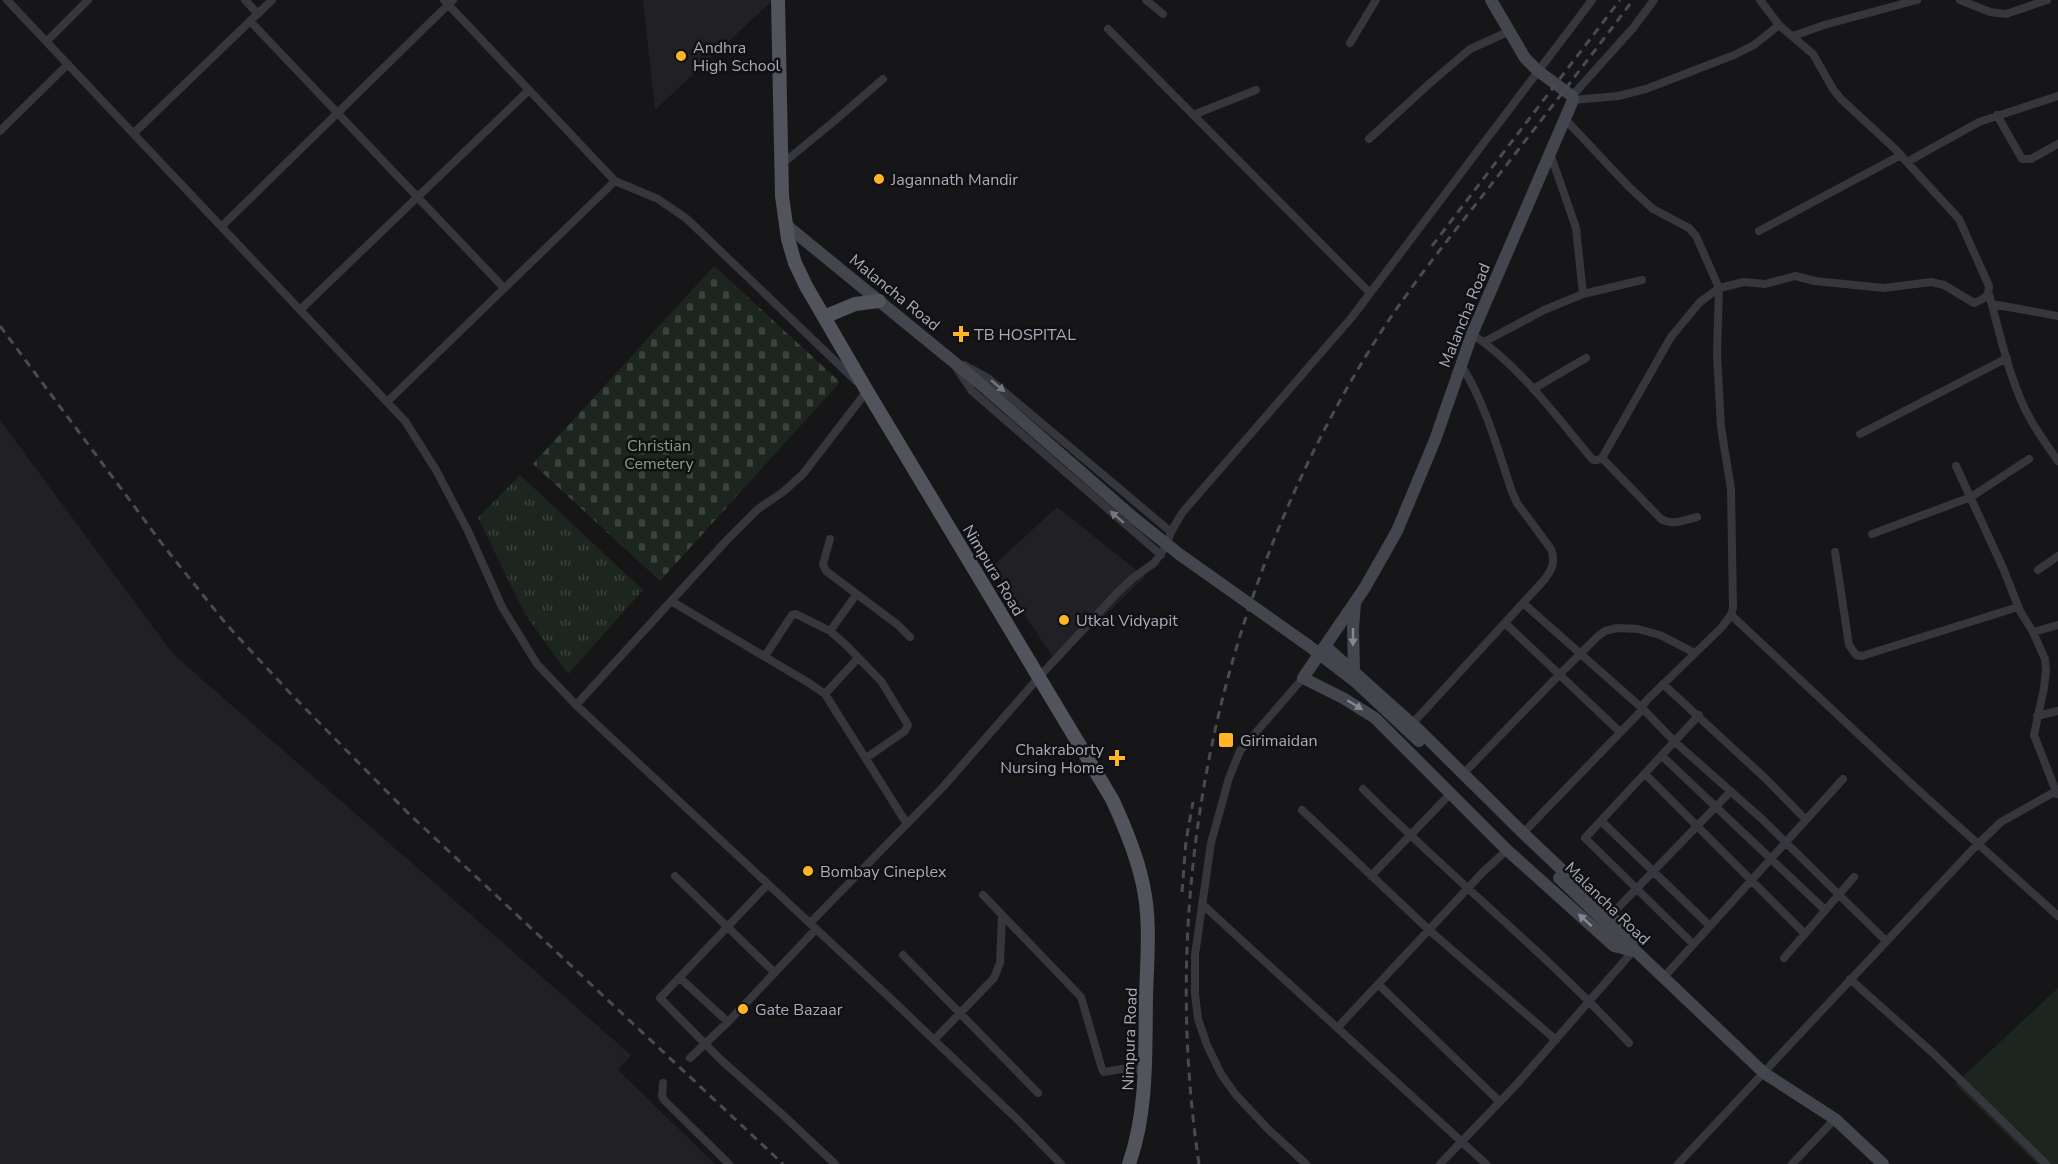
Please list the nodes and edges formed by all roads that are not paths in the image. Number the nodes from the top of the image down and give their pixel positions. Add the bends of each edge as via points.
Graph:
1 (8, 0) edge
2 (88, 0) edge
3 (245, 0) edge
4 (272, 0) edge
5 (778, 0) edge
6 (1146, 0) edge
7 (1377, 0) edge
8 (1491, 0) edge
9 (1592, 0) edge
10 (1654, 0) edge
11 (1760, 0) edge
12 (1917, 0) edge
13 (1960, 0) edge
14 (2047, 0) edge
15 (448, 1) edge
16 (258, 14) junction
17 (1163, 14) dead end
18 (250, 21) junction
19 (1779, 25) junction
20 (1108, 29) dead end
21 (1510, 31) junction
22 (1792, 36) junction
23 (47, 41) junction
24 (1350, 43) dead end
25 (68, 64) junction
26 (1538, 71) junction
27 (883, 79) dead end
28 (530, 90) junction
29 (1256, 90) dead end
30 (2058, 96) edge
31 (1572, 98) junction
32 (338, 113) junction
33 (1192, 115) junction
34 (1997, 115) junction
35 (1565, 119) junction
36 (0, 131) edge
37 (134, 133) junction
38 (1370, 139) dead end
39 (2058, 144) edge
40 (1550, 153) junction
41 (1904, 159) junction
42 (782, 164) junction
43 (615, 181) junction
44 (418, 198) junction
45 (786, 225) junction
46 (222, 226) junction
47 (1759, 231) dead end
48 (1642, 280) dead end
49 (504, 288) junction
50 (1719, 288) junction
51 (1370, 293) junction
52 (1583, 294) junction
53 (1989, 294) junction
54 (879, 301) junction
55 (1992, 304) junction
56 (301, 309) junction
57 (2058, 316) edge
58 (824, 317) junction
59 (1472, 334) junction
60 (1484, 342) junction
61 (948, 357) junction
62 (1586, 358) dead end
63 (2007, 358) junction
64 (1461, 365) junction
65 (1533, 389) junction
66 (867, 391) junction
67 (388, 401) junction
68 (1860, 434) dead end
69 (1602, 458) junction
70 (2029, 459) dead end
71 (2058, 461) edge
72 (1956, 466) dead end
73 (1971, 497) junction
74 (1697, 517) dead end
75 (1171, 532) junction
76 (1872, 534) dead end
77 (830, 539) dead end
78 (1835, 552) dead end
79 (1161, 555) junction
80 (2058, 556) edge
81 (2038, 570) dead end
82 (856, 595) junction
83 (671, 601) junction
84 (1355, 602) junction
85 (1523, 603) junction
86 (2018, 607) junction
87 (1731, 615) junction
88 (1505, 623) junction
89 (2058, 625) edge
90 (830, 631) junction
91 (2033, 632) junction
92 (910, 637) dead end
93 (1325, 646) junction
94 (1695, 653) junction
95 (1580, 654) junction
96 (765, 656) junction
97 (858, 658) junction
98 (1354, 671) junction
99 (1560, 674) junction
100 (1039, 677) junction
101 (1304, 678) junction
102 (1663, 684) junction
103 (825, 694) junction
104 (576, 705) junction
105 (1643, 709) junction
106 (2058, 711) edge
107 (1699, 715) junction
108 (2037, 716) junction
109 (1413, 724) junction
110 (1620, 732) junction
111 (1675, 742) junction
112 (1662, 756) junction
113 (866, 758) junction
114 (1463, 774) junction
115 (1645, 774) junction
116 (1843, 779) dead end
117 (1363, 789) dead end
118 (1731, 791) junction
119 (2057, 792) edge
120 (1450, 794) junction
121 (1715, 808) junction
122 (1302, 810) dead end
123 (1806, 820) junction
124 (1601, 821) junction
125 (907, 824) junction
126 (1698, 825) junction
127 (1523, 833) junction
128 (1409, 836) junction
129 (1786, 842) junction
130 (1977, 844) junction
131 (1507, 850) junction
132 (1770, 860) junction
133 (1653, 872) junction
134 (675, 876) dead end
135 (1371, 876) junction
136 (1854, 876) dead end
137 (1751, 881) junction
138 (768, 884) junction
139 (1467, 889) junction
140 (1637, 889) junction
141 (1838, 894) junction
142 (983, 895) dead end
143 (1202, 904) junction
144 (1825, 910) junction
145 (1002, 915) junction
146 (1610, 916) junction
147 (2058, 916) edge
148 (813, 926) junction
149 (1710, 926) junction
150 (726, 928) junction
151 (1428, 930) junction
152 (1805, 934) junction
153 (1886, 940) junction
154 (1693, 944) junction
155 (1634, 951) junction
156 (903, 955) dead end
157 (1784, 958) dead end
158 (775, 974) junction
159 (680, 978) junction
160 (1663, 978) junction
161 (1850, 979) junction
162 (1378, 984) junction
163 (1591, 1001) junction
164 (960, 1013) junction
165 (728, 1022) junction
166 (1338, 1028) junction
167 (934, 1040) junction
168 (1556, 1040) junction
169 (1629, 1043) dead end
170 (706, 1045) junction
171 (690, 1058) dead end
172 (1145, 1071) junction
173 (1764, 1073) junction
174 (663, 1083) dead end
175 (1038, 1093) dead end
176 (1500, 1102) junction
177 (1835, 1119) junction
178 (1462, 1141) junction
179 (729, 1164) edge
180 (835, 1164) edge
181 (1061, 1164) edge
182 (1129, 1164) edge
183 (1306, 1164) edge
184 (1440, 1164) edge
185 (1486, 1164) edge
186 (1678, 1164) edge
187 (1792, 1164) edge
188 (1883, 1164) edge
189 (2046, 1164) edge

1 - 23 street
2 - 23 street
3 - 16 street
4 - 16 street
5 - 42 main road, Nimpura Road
6 - 17 street
7 - 24 street
8 - 21 street
9 - 26 street
10 - 31 street
11 - 19 street
12 - 22 street
13 - 14 street via 2006,14
15 - 28 street
15 - 32 street
16 - 18 street
18 - 32 street
18 - 37 street
19 - 22 street
19 - 31 street via 1734,55 1646,89 1618,96
20 - 33 street
21 - 26 street via 1525,58
21 - 38 street via 1470,49
22 - 41 street via 1813,54 1841,99
23 - 25 street
25 - 36 street
25 - 37 street
26 - 31 street
26 - 51 street
27 - 42 street
28 - 43 street
28 - 44 street
29 - 33 street
30 - 34 street
31 - 35 street, Malancha Road
32 - 44 street
32 - 46 street
33 - 51 street
34 - 39 street via 2022,159 2031,159
34 - 41 street
35 - 40 street, Malancha Road
35 - 50 street via 1653,209 1689,228
37 - 46 street
40 - 52 street via 1576,228
40 - 59 street, Malancha Road
41 - 47 street
41 - 53 street via 1959,219
42 - 45 main road, Nimpura Road
43 - 49 street
43 - 66 street via 658,199 687,219
44 - 49 street
44 - 56 street
45 - 54 street, Malancha Road
45 - 58 main road, Nimpura Road via 795,263
46 - 56 street
48 - 52 street
49 - 67 street
50 - 53 street via 1744,282 1765,284 1795,276 1884,288 1931,282 1944,285 1974,303
50 - 69 street via 1700,302 1671,337
50 - 87 street via 1717,354 1731,489
51 - 75 street via 1182,513
52 - 60 street
53 - 55 street
54 - 58 main road via 855,304
54 - 61 street, Malancha Road
55 - 57 street
55 - 63 street
56 - 67 street
58 - 66 main road, Nimpura Road
59 - 60 street
59 - 64 street, Malancha Road
60 - 65 street
61 -> 75 street via 988,378
79 -> 61 street via 972,391
61 - 155 street, Malancha Road, bridge via 1179,554 1357,683
62 - 65 street
63 - 68 street
63 - 71 street via 2031,421
64 - 84 street, Malancha Road via 1397,531
64 - 85 street via 1488,423 1512,492 1554,556 1552,569
65 - 69 street via 1593,460
66 - 83 street via 803,474 758,508
66 - 100 main road, Nimpura Road
67 - 104 street via 436,470 502,606 537,664
69 - 74 street via 1661,519 1673,523
70 - 73 street
72 - 73 street
73 - 76 street
73 - 86 street
75 - 79 street
77 - 82 street via 823,564 826,571
78 - 86 street via 1849,645 1856,656
79 - 100 street via 1117,593
80 - 81 street
82 - 90 street
82 - 92 street
83 - 96 street
83 - 104 street
84 - 93 street, Malancha Road
84 -> 98 street
85 - 88 street
85 - 95 street
86 - 91 street
87 - 94 street
87 - 130 street
88 - 99 street
88 - 109 street
89 - 91 street
90 - 96 street via 792,615
90 - 97 street
91 - 108 street via 2046,670
93 - 98 street
93 - 101 street, Malancha Road
94 - 95 street via 1660,635 1617,628 1605,631
94 - 102 street
95 - 99 street
95 - 105 street
96 - 103 street
97 - 103 street
97 - 113 street via 888,691 908,728
98 - 109 street
99 - 110 street
99 - 114 street
100 - 125 street
100 - 172 main road, Nimpura Road via 1112,799 1131,840 1144,886
101 -> 120 street via 1375,718
101 - 143 street via 1240,751 1211,843
102 - 105 street
102 - 107 street
103 - 113 street
104 - 138 street
105 - 110 street
105 - 111 street
106 - 108 street
107 - 111 street
107 - 123 street
108 - 119 street via 2034,735
109 - 114 street
110 - 127 street
111 - 112 street
111 - 118 street
112 - 115 street
112 - 121 street
113 - 125 street
114 - 127 street
115 - 124 street
115 - 126 street
116 - 123 street
117 - 128 street
118 - 121 street
118 - 129 street
119 - 130 street via 2001,822
120 - 128 street
120 - 131 street
121 - 126 street
121 - 132 street
122 - 135 street
123 - 129 street
124 - 133 street
124 - 140 street via 1585,838
125 - 148 street
126 - 133 street
126 - 137 street
127 - 146 street
128 - 135 street
128 - 139 street
129 - 132 street
129 - 141 street
130 - 147 street
130 - 153 street
131 - 139 street
155 -> 131 street via 1614,946
132 - 137 street
132 - 144 street
133 - 140 street
133 - 149 street
134 - 150 street
135 - 151 street
136 - 141 street
137 - 149 street
137 - 152 street
138 - 148 street
138 - 150 street
139 - 151 street
139 - 163 street
140 - 146 street
140 - 154 street
141 - 144 street
141 - 153 street
142 - 145 street
143 - 166 street
143 - 183 street via 1194,955 1195,994 1207,1045 1236,1095
144 - 152 street
145 - 164 street via 999,970
145 - 172 street via 1081,998 1104,1072 1127,1068
146 - 155 street via 1631,935
148 - 158 street
148 - 167 street
149 - 154 street
150 - 158 street
150 - 159 street
151 - 162 street
151 - 168 street
152 - 157 street
153 - 161 street
154 - 160 street
155 - 160 street, Malancha Road
155 - 163 street
156 - 164 street
158 - 165 street
159 - 165 street
159 - 170 street via 660,998
160 - 173 street, Malancha Road
161 - 173 street
161 - 189 street via 1934,1054
162 - 166 street
162 - 176 street
163 - 168 street
163 - 169 street
164 - 167 street
164 - 175 street
165 - 170 street
166 - 178 street
167 - 181 street
168 - 176 street
170 - 171 street
170 - 180 street
172 - 182 main road, Nimpura Road via 1138,1140
173 - 177 street, Malancha Road
173 - 186 street
174 - 179 street via 664,1100
176 - 178 street
177 - 187 street
177 - 188 street, Malancha Road
178 - 184 street
178 - 185 street

